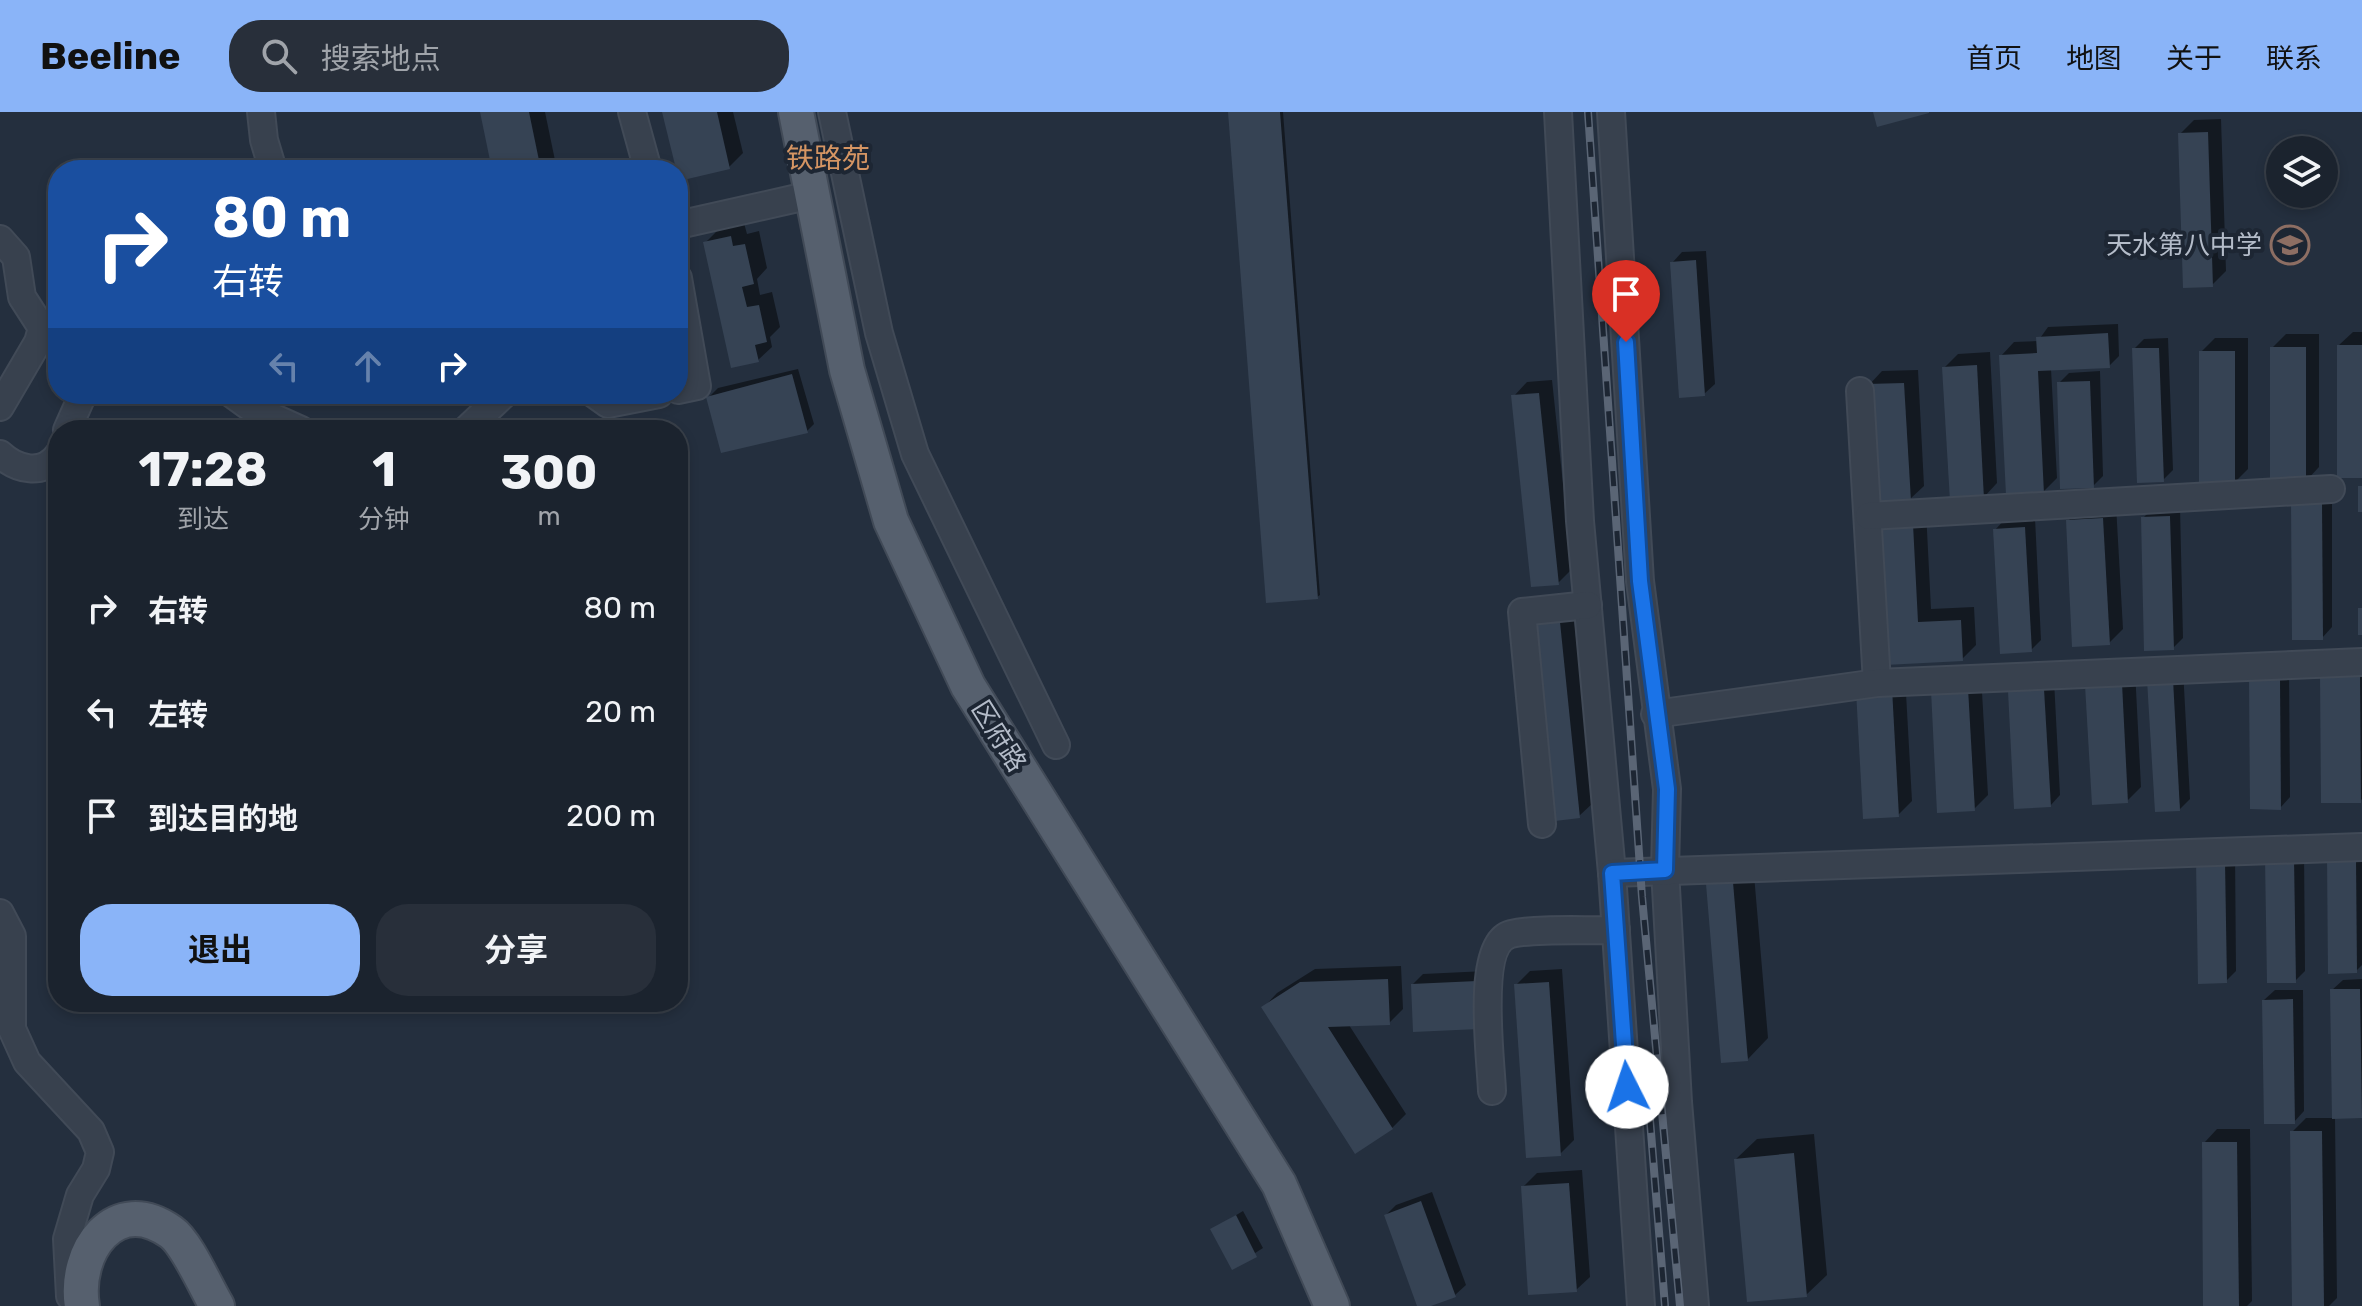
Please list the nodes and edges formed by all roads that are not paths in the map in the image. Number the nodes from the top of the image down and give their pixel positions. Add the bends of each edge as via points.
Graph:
1 (261, 112) edge
2 (632, 112) edge
3 (796, 112) edge
4 (832, 112) edge
5 (1558, 112) edge
6 (1611, 112) edge
7 (270, 160) edge
8 (645, 160) edge
9 (811, 195) junction
10 (688, 223) edge
11 (0, 239) edge
12 (688, 335) edge
13 (688, 388) edge
14 (1860, 391) dead end
15 (246, 404) edge
16 (493, 404) edge
17 (0, 407) edge
18 (279, 420) edge
19 (477, 420) edge
20 (0, 454) edge
21 (48, 463) edge
22 (2331, 489) dead end
23 (1869, 516) junction
24 (1588, 605) junction
25 (2362, 662) edge
26 (1877, 683) junction
27 (1655, 714) junction
28 (1056, 745) dead end
29 (1542, 824) dead end
30 (2362, 847) edge
31 (1665, 870) junction
32 (1612, 873) junction
33 (0, 913) edge
34 (1616, 930) junction
35 (1492, 1091) dead end
36 (82, 1306) edge
37 (217, 1306) edge
38 (1332, 1306) edge
39 (1641, 1306) edge
40 (1695, 1306) edge

1 - 7 street
2 - 8 street
3 - 9 main road, 区府路
4 - 28 street via 879,333 915,454
5 - 24 street
6 - 27 street via 1640,581
9 - 10 street
9 - 38 main road, 区府路 via 847,370 891,521 962,672 1279,1184
11 - 17 street via 16,257 22,297 42,328
12 - 13 street via 697,386
14 - 23 street
15 - 18 street
16 - 19 street
20 - 21 street via 10,463 34,469
22 - 23 street
23 - 26 street
24 - 29 street via 1522,612
24 - 32 street
25 - 26 street
26 - 27 street
27 - 31 street via 1667,789
30 - 31 street
31 - 32 street
31 - 40 street
32 - 34 street
33 - 36 street via 12,936 12,1029 27,1062 91,1131 100,1152 67,1239 68,1294
34 - 35 street via 1509,934 1494,946 1488,970
34 - 39 street
36 - 37 main road via 79,1290 95,1238 124,1218 150,1219 175,1234

